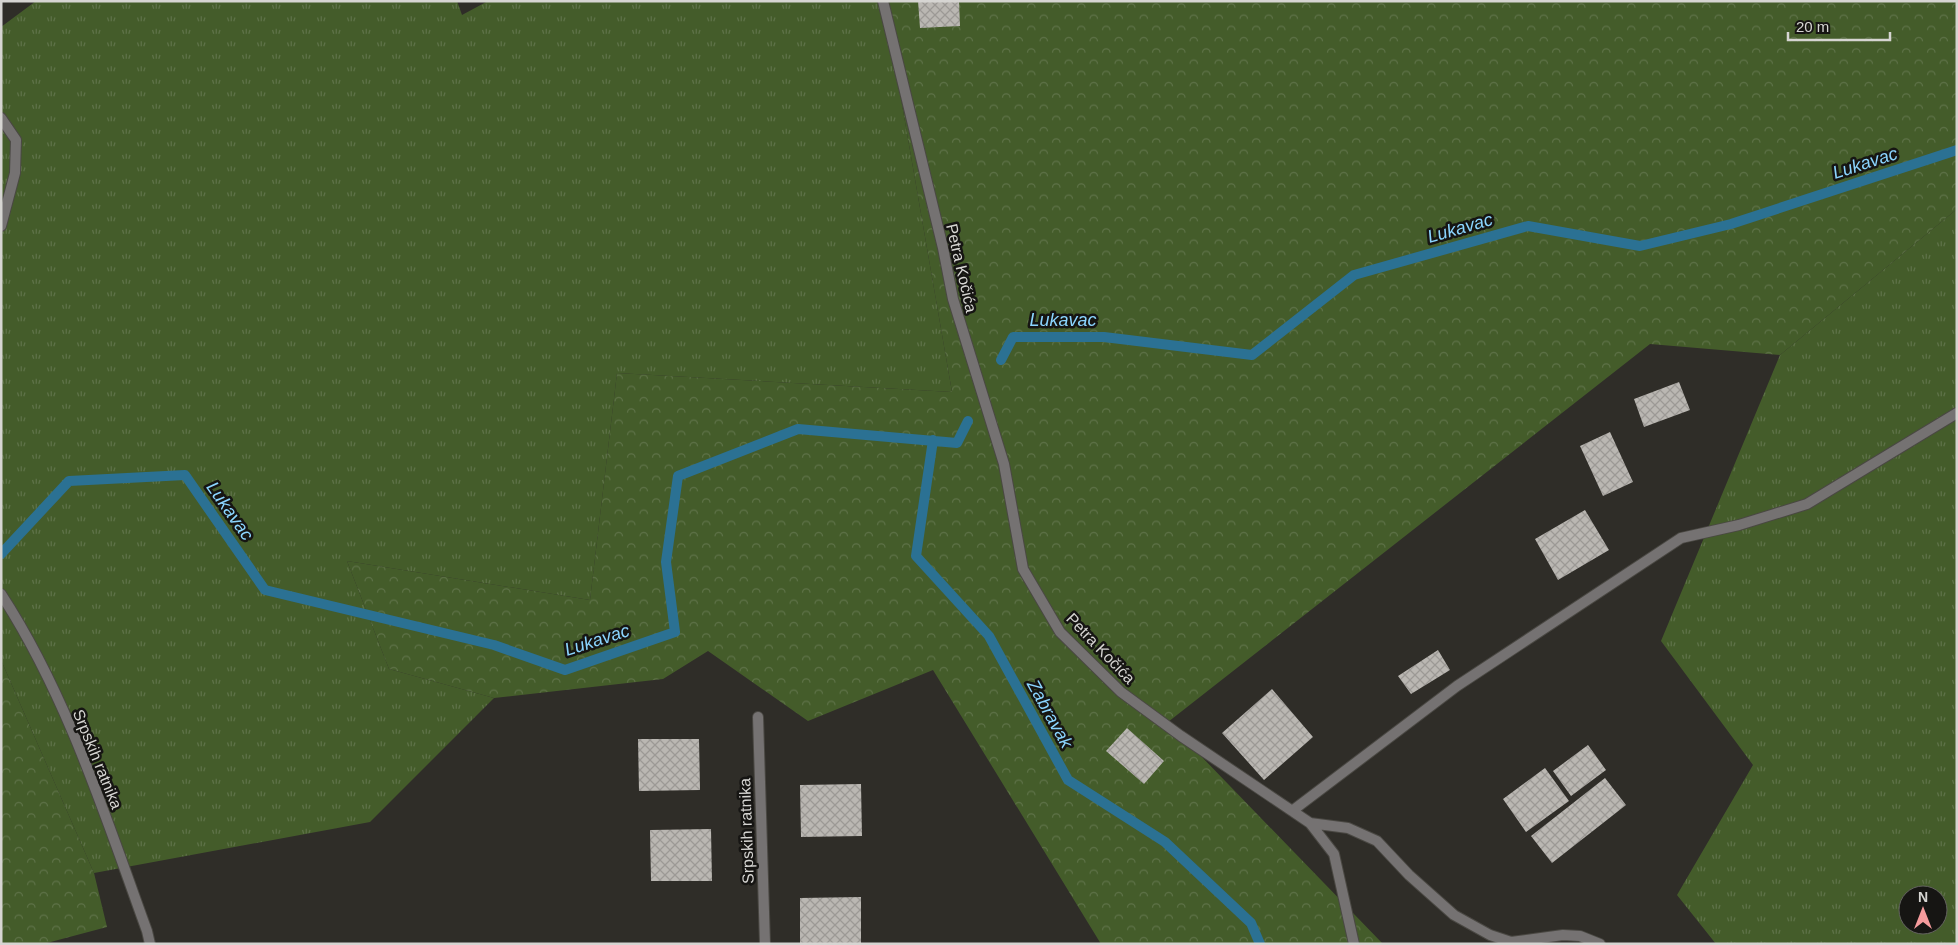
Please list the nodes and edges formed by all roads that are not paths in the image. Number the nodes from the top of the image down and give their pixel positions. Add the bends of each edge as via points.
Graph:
1 (883, 1) edge
2 (1, 118) edge
3 (1, 226) edge
4 (1957, 413) edge
5 (1, 594) edge
6 (758, 716) dead end
7 (1292, 811) junction
8 (1310, 823) junction
9 (150, 944) edge
10 (764, 944) edge
11 (1354, 944) edge
12 (1600, 944) edge

1 - 7 street, Petra Kočića via 943,248 952,299 1004,464 1023,569 1060,632 1121,692
2 - 3 street via 16,140 16,148 15,173
4 - 7 street via 1807,504 1739,525 1681,538 1457,686
5 - 9 street, Srpskih ratnika via 46,670 97,795
6 - 10 street, Srpskih ratnika
7 - 8 street, Petra Kočića
8 - 11 street via 1334,854
8 - 12 street, Petra Kočića via 1348,828 1377,841 1409,876 1454,915 1490,935 1511,942 1580,936

